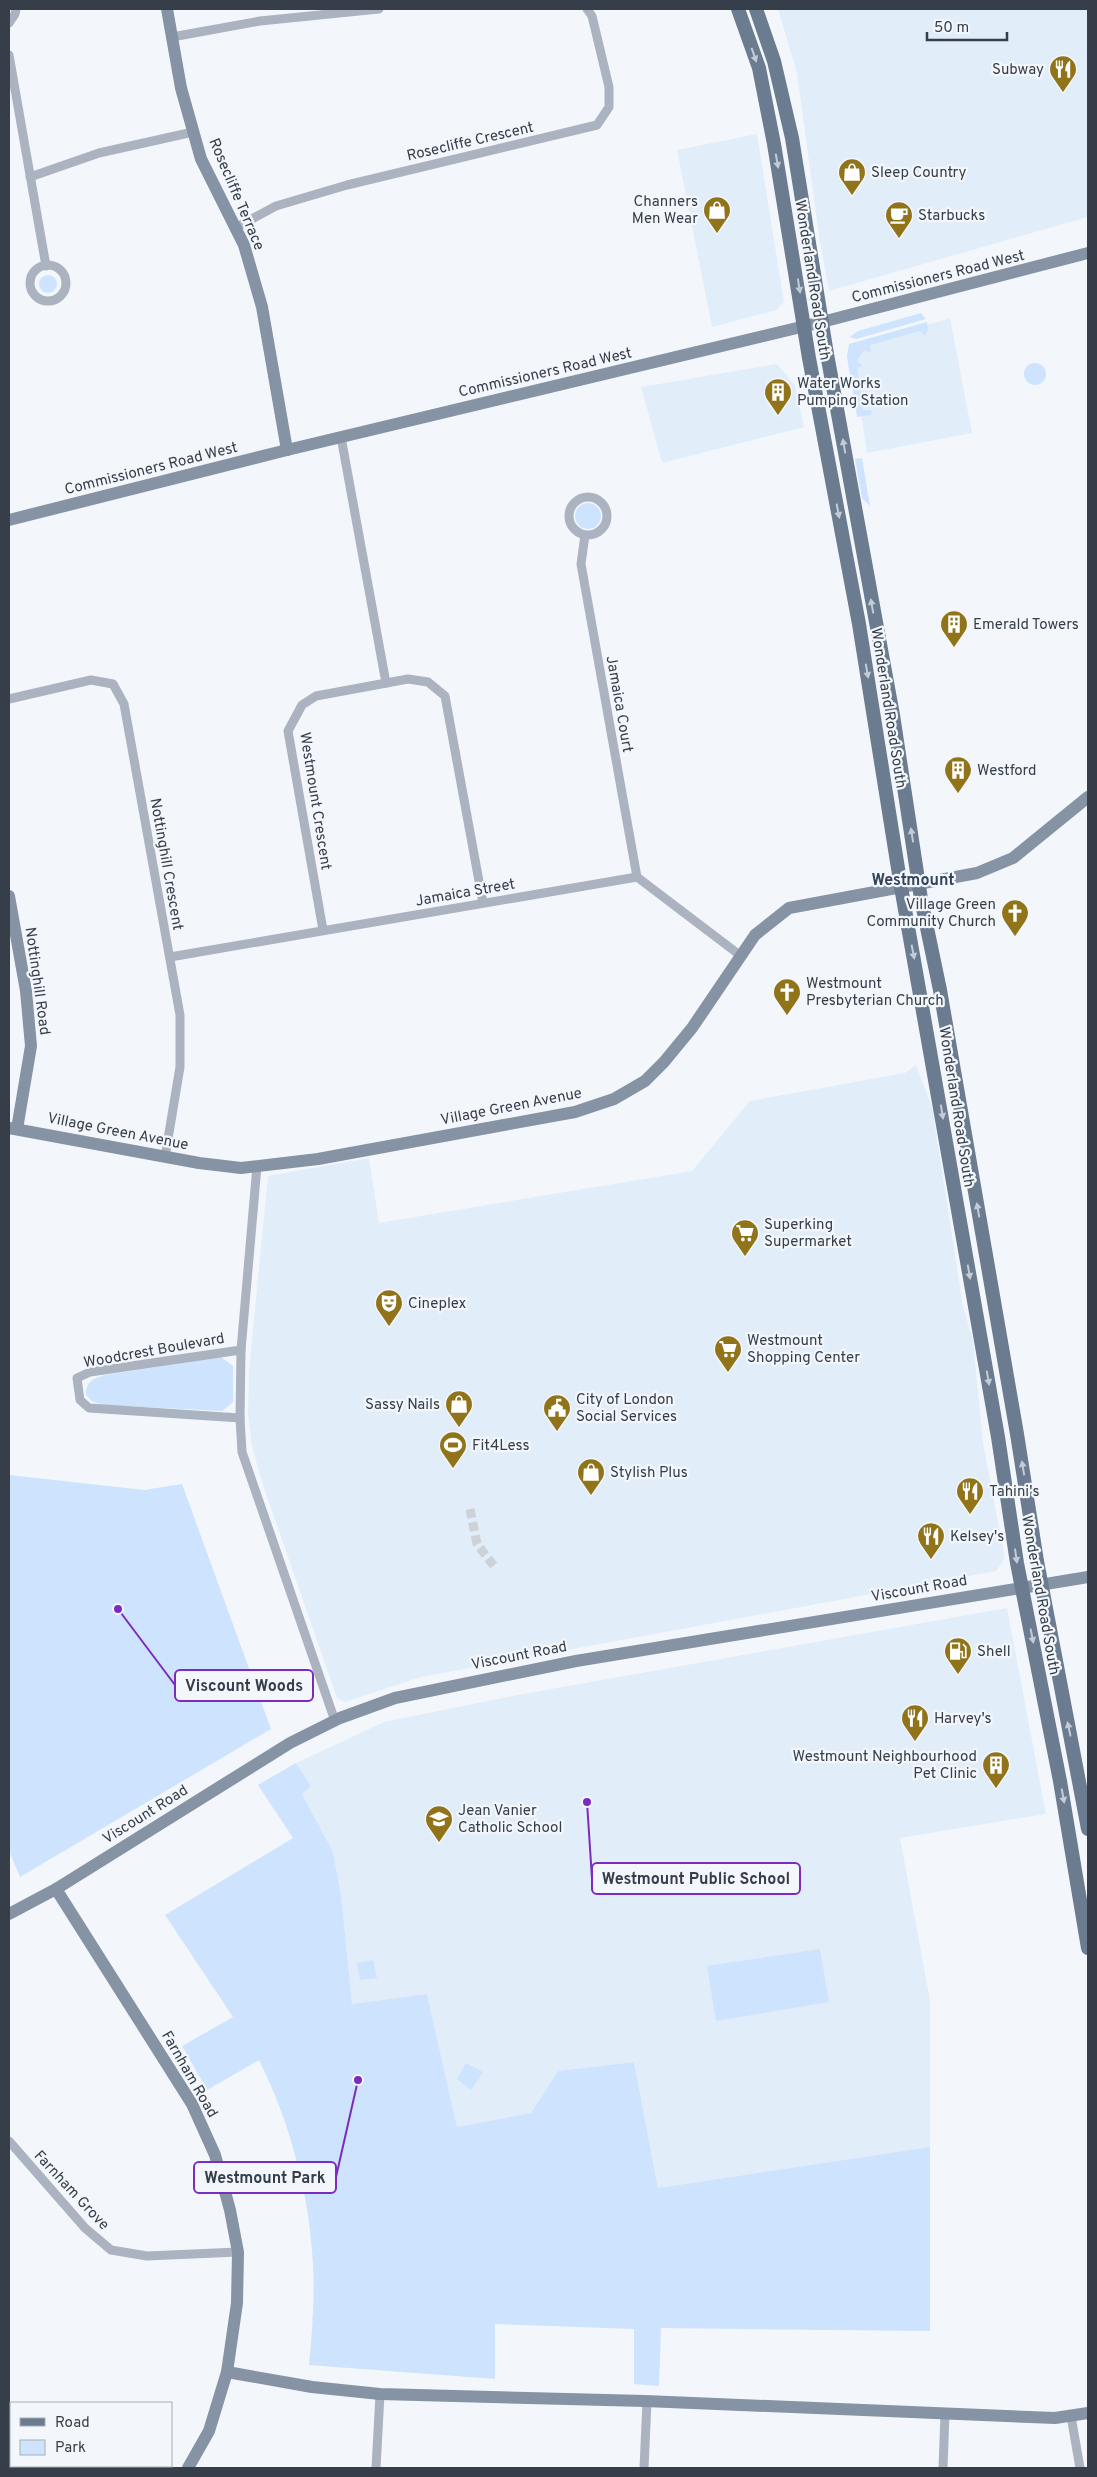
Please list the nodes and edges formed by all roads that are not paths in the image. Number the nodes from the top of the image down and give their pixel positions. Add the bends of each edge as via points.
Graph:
1 (16, 9) edge
2 (167, 9) edge
3 (379, 9) edge
4 (587, 9) edge
5 (738, 9) edge
6 (756, 9) edge
7 (9, 23) edge
8 (172, 37) junction
9 (9, 54) edge
10 (193, 132) junction
11 (30, 177) junction
12 (235, 228) junction
13 (1088, 253) edge
14 (46, 266) junction
15 (822, 322) junction
16 (804, 326) junction
17 (341, 437) junction
18 (287, 450) junction
19 (9, 520) edge
20 (585, 535) junction
21 (386, 683) junction
22 (9, 699) edge
23 (1088, 796) edge
24 (637, 877) junction
25 (920, 884) junction
26 (901, 887) junction
27 (9, 896) edge
28 (483, 903) junction
29 (323, 930) junction
30 (741, 956) junction
31 (170, 957) junction
32 (13, 1128) edge
33 (165, 1157) junction
34 (257, 1166) junction
35 (241, 1350) junction
36 (240, 1418) junction
37 (1088, 1577) edge
38 (1042, 1585) junction
39 (1022, 1588) junction
40 (335, 1721) junction
41 (1088, 1829) edge
42 (56, 1889) junction
43 (9, 1914) edge
44 (1088, 1948) edge
45 (9, 2141) edge
46 (238, 2252) junction
47 (227, 2372) junction
48 (380, 2394) junction
49 (647, 2401) junction
50 (1088, 2413) edge
51 (945, 2414) junction
52 (1071, 2416) junction
53 (188, 2468) edge
54 (376, 2468) edge
55 (644, 2468) edge
56 (943, 2468) edge
57 (1080, 2468) edge

1 - 7 street
2 - 8 street, Rosecliffe Terrace
3 - 8 street via 260,21
4 - 12 street, Rosecliffe Crescent via 592,16 609,87 609,107 597,125 347,185 276,206
5 -> 16 main road, Wonderland Road South via 758,68 768,113
6 - 15 main road, Wonderland Road South via 786,110
8 - 10 street, Rosecliffe Terrace
9 - 11 street
10 - 11 street via 99,153
10 - 12 street, Rosecliffe Terrace via 201,159
11 - 14 street
12 - 18 street, Rosecliffe Terrace via 244,245 262,307
13 - 15 street, Commissioners Road West
14 - 14 street via 35,271 31,287 36,297 47,301 62,294 66,282 57,268
15 - 16 street, Commissioners Road West
25 -> 15 main road, Wonderland Road South
16 - 17 street, Commissioners Road West
16 -> 26 main road, Wonderland Road South via 864,653
17 - 18 street, Commissioners Road West
17 - 21 street
18 - 19 street, Commissioners Road West
20 - 20 street via 600,532 608,518 606,508 594,498 577,500 570,509 571,526
20 - 24 street, Jamaica Court via 581,564
21 - 28 street, Westmount Crescent via 408,679 428,682 445,696
21 - 29 street, Westmount Crescent via 316,696 302,705 288,731
22 - 31 street, Nottinghill Crescent via 91,680 113,684 124,704
23 - 25 street, Village Green Avenue via 1013,858 977,872
24 - 28 street, Jamaica Street
24 - 30 street
25 - 26 street, Village Green Avenue
38 -> 25 main road, Wonderland Road South
26 - 30 street, Village Green Avenue via 789,908 755,936
26 -> 39 main road, Wonderland Road South via 997,1428
27 - 32 street, Nottinghill Road via 26,991 31,1046
28 - 29 street, Jamaica Street
29 - 31 street, Jamaica Street
30 - 34 street, Village Green Avenue via 692,1028 664,1062 645,1081 614,1099 566,1114 318,1159
31 - 33 street, Nottinghill Crescent via 180,1015 180,1067
32 - 33 street, Village Green Avenue
33 - 34 street, Village Green Avenue via 241,1168
34 - 35 street, Woodcrest Boulevard
35 - 36 street, Woodcrest Boulevard
35 - 36 street, Woodcrest Boulevard via 90,1372 77,1378 80,1400 89,1408
36 - 40 street, Woodcrest Boulevard via 242,1452
37 - 38 street, Viscount Road
38 - 39 street, Viscount Road
41 -> 38 main road, Wonderland Road South
39 - 40 street, Viscount Road via 576,1661 395,1698
39 -> 44 main road, Wonderland Road South
40 - 42 street, Viscount Road via 290,1743
42 - 43 street, Viscount Road
42 - 46 street, Farnham Road via 192,2104 215,2155
45 - 46 street, Farnham Grove via 85,2228 111,2250 147,2256
46 - 47 street, Farnham Road via 236,2303
47 - 48 street
47 - 53 street, Farnham Road via 210,2431
48 - 49 street
48 - 54 street
49 - 51 street
49 - 55 street
50 - 52 street
51 - 52 street
51 - 56 street
52 - 57 street

